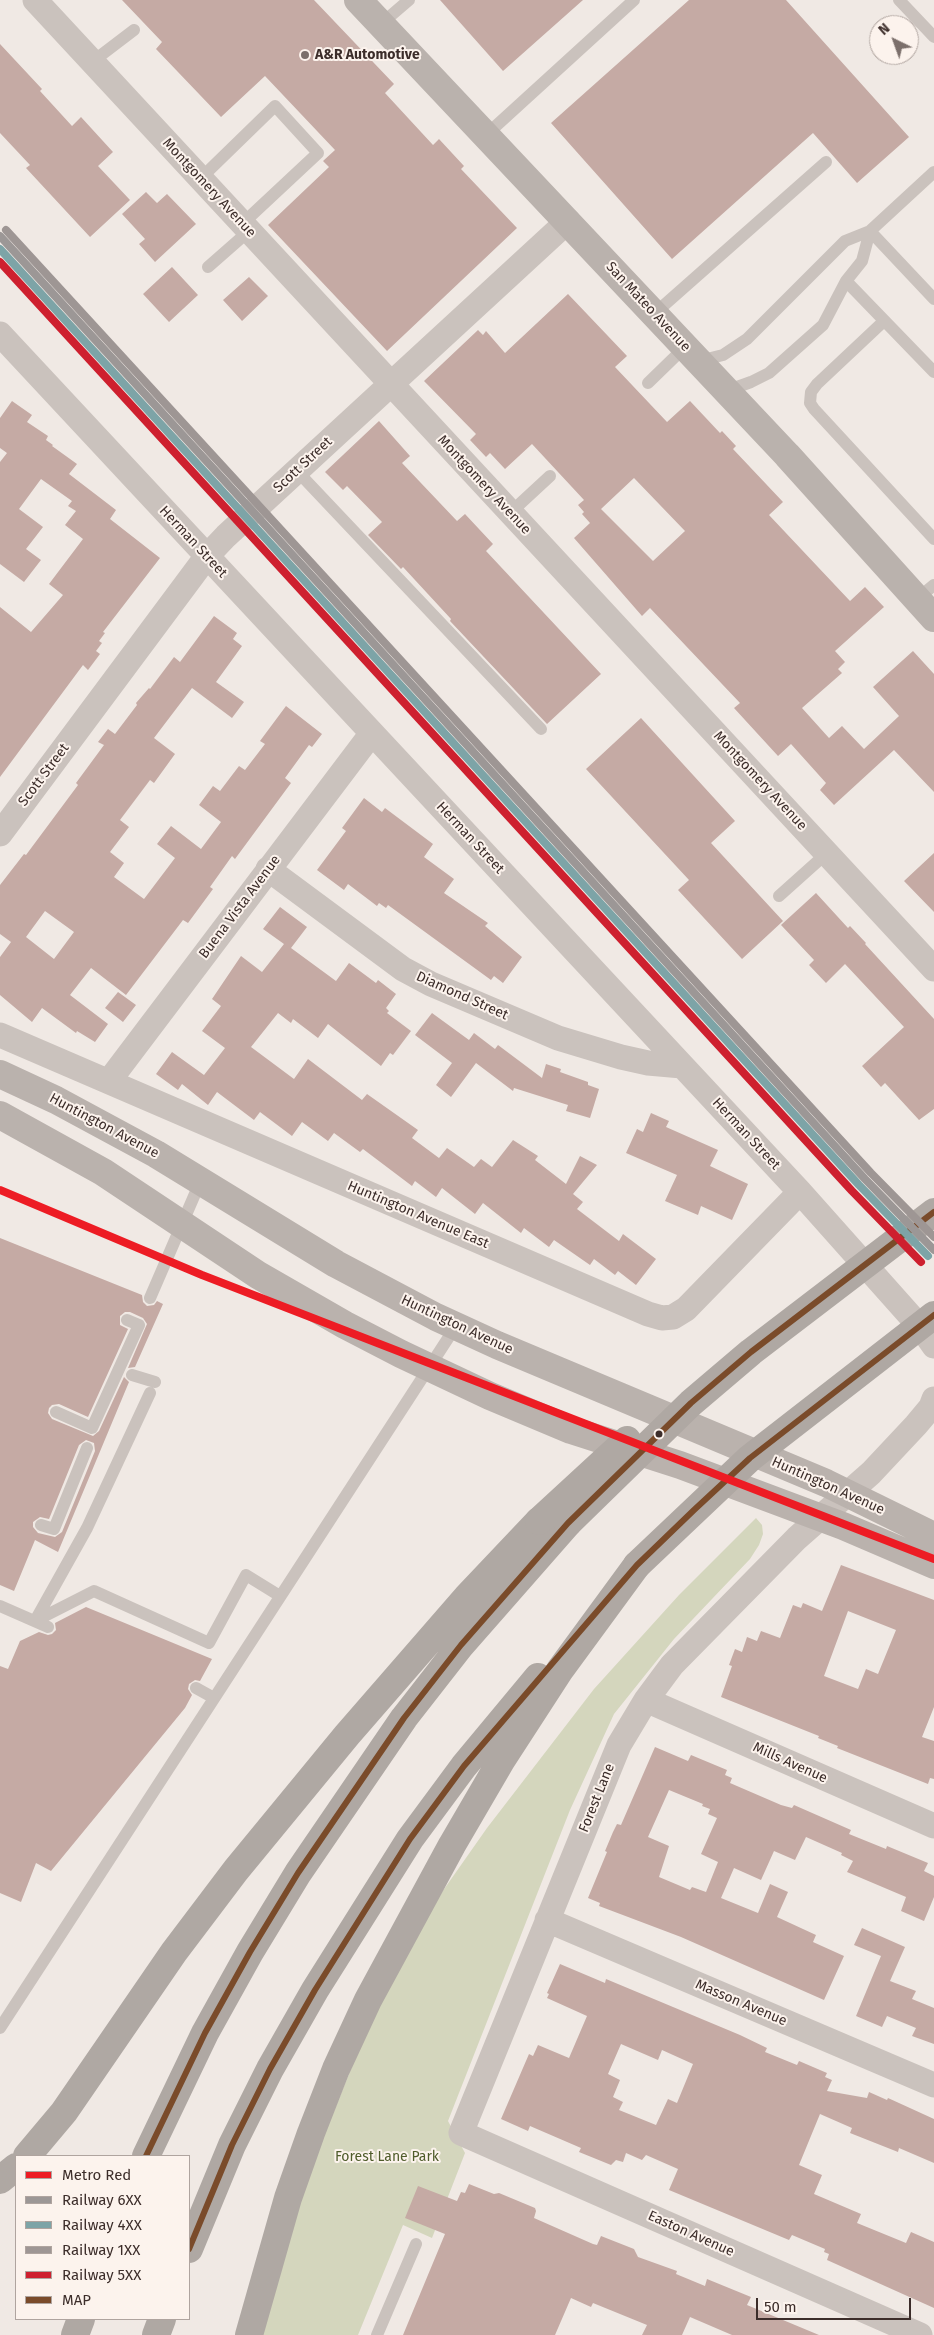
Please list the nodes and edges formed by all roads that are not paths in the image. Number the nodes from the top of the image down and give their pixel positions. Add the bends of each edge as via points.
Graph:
1 (35, 0) edge
2 (358, 0) edge
3 (409, 0) edge
4 (634, 0) edge
5 (899, 0) edge
6 (381, 24) junction
7 (134, 30) dead end
8 (934, 38) edge
9 (92, 62) junction
10 (486, 135) junction
11 (826, 162) dead end
12 (934, 172) edge
13 (200, 179) junction
14 (568, 221) junction
15 (246, 228) junction
16 (870, 232) junction
17 (208, 267) dead end
18 (846, 281) junction
19 (934, 299) edge
20 (654, 314) junction
21 (884, 321) junction
22 (0, 334) edge
23 (692, 354) junction
24 (934, 372) edge
25 (648, 383) dead end
26 (390, 384) junction
27 (726, 391) junction
28 (296, 471) junction
29 (550, 476) dead end
30 (510, 513) junction
31 (934, 539) edge
32 (207, 556) junction
33 (928, 601) edge
34 (541, 729) dead end
35 (372, 733) junction
36 (0, 834) edge
37 (826, 853) junction
38 (268, 869) junction
39 (779, 896) dead end
40 (934, 968) edge
41 (0, 1035) edge
42 (682, 1066) junction
43 (0, 1074) edge
44 (108, 1081) junction
45 (0, 1115) edge
46 (201, 1180) junction
47 (800, 1192) junction
48 (934, 1212) edge
49 (182, 1224) junction
50 (839, 1284) junction
51 (150, 1298) dead end
52 (934, 1315) edge
53 (127, 1320) dead end
54 (456, 1326) junction
55 (934, 1346) edge
56 (430, 1368) junction
57 (132, 1375) dead end
58 (934, 1399) edge
59 (56, 1412) dead end
60 (87, 1448) dead end
61 (82, 1461) junction
62 (67, 1464) dead end
63 (847, 1493) junction
64 (819, 1518) junction
65 (41, 1525) dead end
66 (934, 1536) edge
67 (637, 1565) junction
68 (934, 1565) edge
69 (280, 1596) junction
70 (0, 1606) edge
71 (35, 1621) junction
72 (48, 1627) dead end
73 (196, 1688) dead end
74 (214, 1698) junction
75 (646, 1700) junction
76 (934, 1826) edge
77 (547, 1920) junction
78 (0, 2028) edge
79 (934, 2085) edge
80 (461, 2134) joint
81 (28, 2155) edge
82 (146, 2155) edge
83 (15, 2168) edge
84 (0, 2180) edge
85 (416, 2244) dead end
86 (190, 2247) edge
87 (81, 2320) edge
88 (162, 2320) edge
89 (76, 2335) edge
90 (156, 2335) edge
91 (249, 2335) edge
92 (377, 2335) edge
93 (920, 2335) edge

1 - 9 street, Montgomery Avenue
2 - 6 street, San Mateo Avenue
3 - 6 lane
4 - 10 lane
5 - 8 lane
6 - 10 street, San Mateo Avenue
7 - 9 lane
9 - 13 street, Montgomery Avenue
10 - 14 street, San Mateo Avenue
11 - 20 lane
12 - 16 lane
13 - 15 street, Montgomery Avenue
13 - 15 lane via 275,106 318,153
14 - 20 street, San Mateo Avenue
14 - 26 street, Scott Street
15 - 17 lane
15 - 26 street, Montgomery Avenue
16 - 18 lane via 862,261
16 - 19 lane
16 - 23 lane via 845,241 747,339 723,355
18 - 21 lane
18 - 27 lane via 823,324 782,363 751,382
20 - 23 street, San Mateo Avenue
21 - 24 lane
21 - 31 lane via 817,384 811,392 810,403
22 - 32 street, Herman Street
23 - 25 lane
23 - 27 street, San Mateo Avenue
26 - 28 street, Scott Street
26 - 30 street, Montgomery Avenue
27 - 33 street, San Mateo Avenue
28 - 32 street, Scott Street
28 - 34 lane
29 - 30 lane
30 - 37 street, Montgomery Avenue
32 - 35 street, Herman Street
32 - 36 street, Scott Street
35 - 38 street, Buena Vista Avenue
35 - 42 street, Herman Street
37 - 39 lane
37 - 40 street, Montgomery Avenue
38 - 42 street, Diamond Street via 403,969 431,984 558,1038 621,1057
38 - 44 street, Buena Vista Avenue
41 - 44 street, Huntington Avenue East
42 - 47 street, Herman Street
43 - 46 street, Huntington Avenue via 97,1122
44 - 47 street, Huntington Avenue East via 662,1318 686,1309
45 - 49 street via 103,1172
46 - 49 lane
46 - 54 street, Huntington Avenue via 336,1264
47 - 55 street, Herman Street
48 - 50 highway, bridge
49 - 51 lane
49 - 56 street via 306,1303
50 - 81 highway, bridge via 649,1421 539,1521 467,1598 354,1728 226,1884 174,1952 64,2112
50 - 82 highway, bridge via 691,1403 568,1523 461,1645 404,1718 250,1952 205,2033
52 - 67 highway, bridge via 750,1458
53 - 59 lane via 139,1325 92,1428
54 - 56 lane
54 - 63 street, Huntington Avenue
56 - 64 street via 571,1430 680,1465
56 - 69 lane
57 - 71 lane via 152,1387 87,1528
58 - 63 street via 916,1425
60 - 61 lane
61 - 62 lane via 72,1466
61 - 65 lane via 54,1529
63 - 64 street
63 - 66 street, Huntington Avenue
64 - 68 street
64 - 75 street, Forest Lane via 672,1665
67 - 86 highway via 464,1766 410,1839 314,1990 270,2069 232,2146
67 - 91 highway via 560,1670 501,1761 368,2000 311,2133 288,2198
69 - 71 lane via 246,1575 209,1643 94,1590
69 - 74 lane
70 - 71 lane
71 - 72 lane
73 - 74 lane
74 - 78 lane
75 - 76 street, Mills Avenue
75 - 77 street, Forest Lane via 618,1745
77 - 79 street, Masson Avenue
77 - 80 street, Forest Lane
80 - 93 street, Easton Avenue
83 - 84 highway
85 - 92 lane
87 - 89 highway
88 - 90 highway

